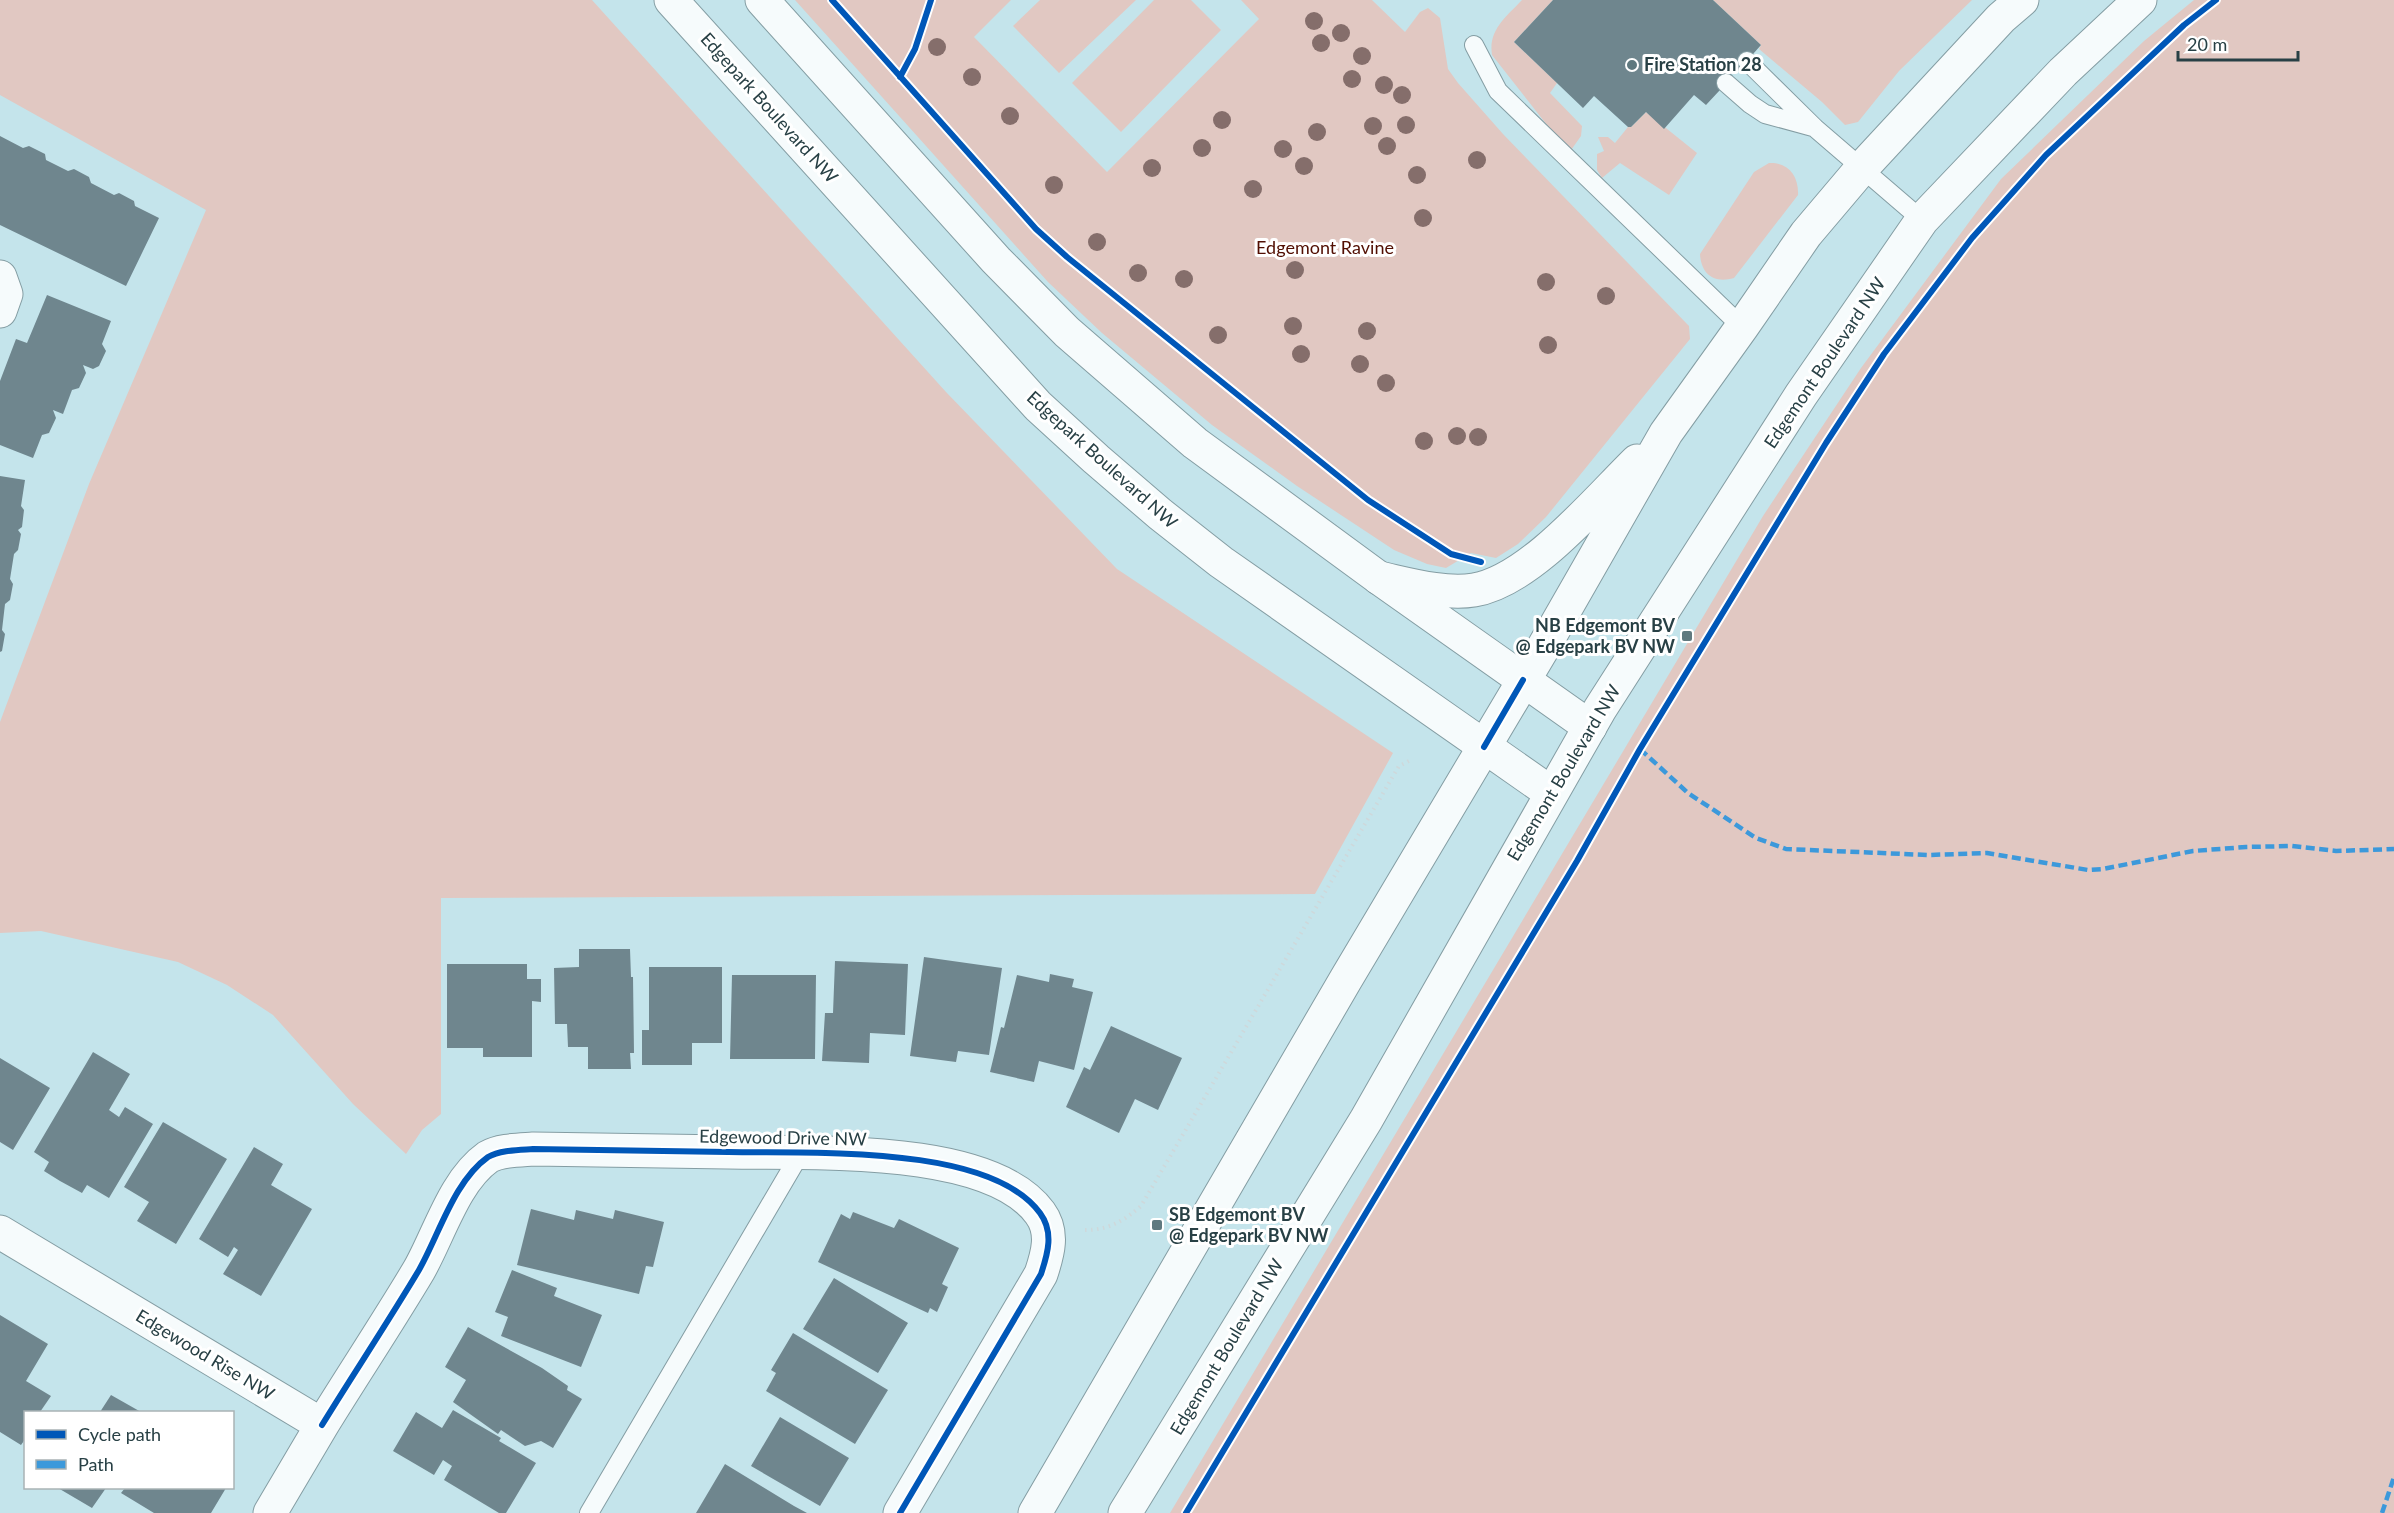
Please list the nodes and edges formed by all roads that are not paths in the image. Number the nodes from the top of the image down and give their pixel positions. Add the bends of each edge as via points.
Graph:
1 (671, 0) edge
2 (762, 0) edge
3 (2022, 0) edge
4 (2140, 0) edge
5 (1474, 45) dead end
6 (1747, 61) dead end
7 (1726, 83) dead end
8 (1815, 128) junction
9 (1861, 169) junction
10 (1922, 220) junction
11 (0, 277) edge
12 (0, 311) edge
13 (1742, 327) junction
14 (1666, 433) junction
15 (1378, 578) junction
16 (1523, 680) junction
17 (1590, 728) junction
18 (1484, 747) junction
19 (1551, 793) junction
20 (800, 1154) junction
21 (0, 1232) edge
22 (322, 1425) junction
23 (270, 1513) edge
24 (589, 1513) edge
25 (900, 1513) edge
26 (1035, 1513) edge
27 (1125, 1513) edge

1 - 18 street, Edgepark Boulevard NW via 1038,406 1160,514 1221,562
2 - 15 street via 996,260 1067,332 1195,443
3 - 9 street
4 - 10 street, Edgemont Boulevard NW via 2063,72
5 - 13 lane via 1498,92
6 - 8 lane
7 - 8 lane via 1765,114
8 - 9 lane
9 - 10 lane
9 - 13 street via 1806,234
10 - 17 street, Edgemont Boulevard NW via 1801,395
11 - 12 street via 6,294
13 - 14 street
14 - 15 street via 1534,562 1493,585 1472,591 1432,589
14 - 16 street
15 - 16 street
16 - 17 street
16 - 18 street
17 - 19 street, Edgemont Boulevard NW
18 - 19 street, Edgepark Boulevard NW
18 - 26 street
19 - 27 street, Edgemont Boulevard NW via 1366,1119
20 - 22 street, Edgewood Drive NW via 533,1149 489,1156 454,1199 420,1268
20 - 24 lane
20 - 25 street, Edgewood Drive NW via 877,1154 967,1170 1007,1185 1041,1214 1048,1231 1041,1274
21 - 22 street, Edgewood Rise NW
22 - 23 street

